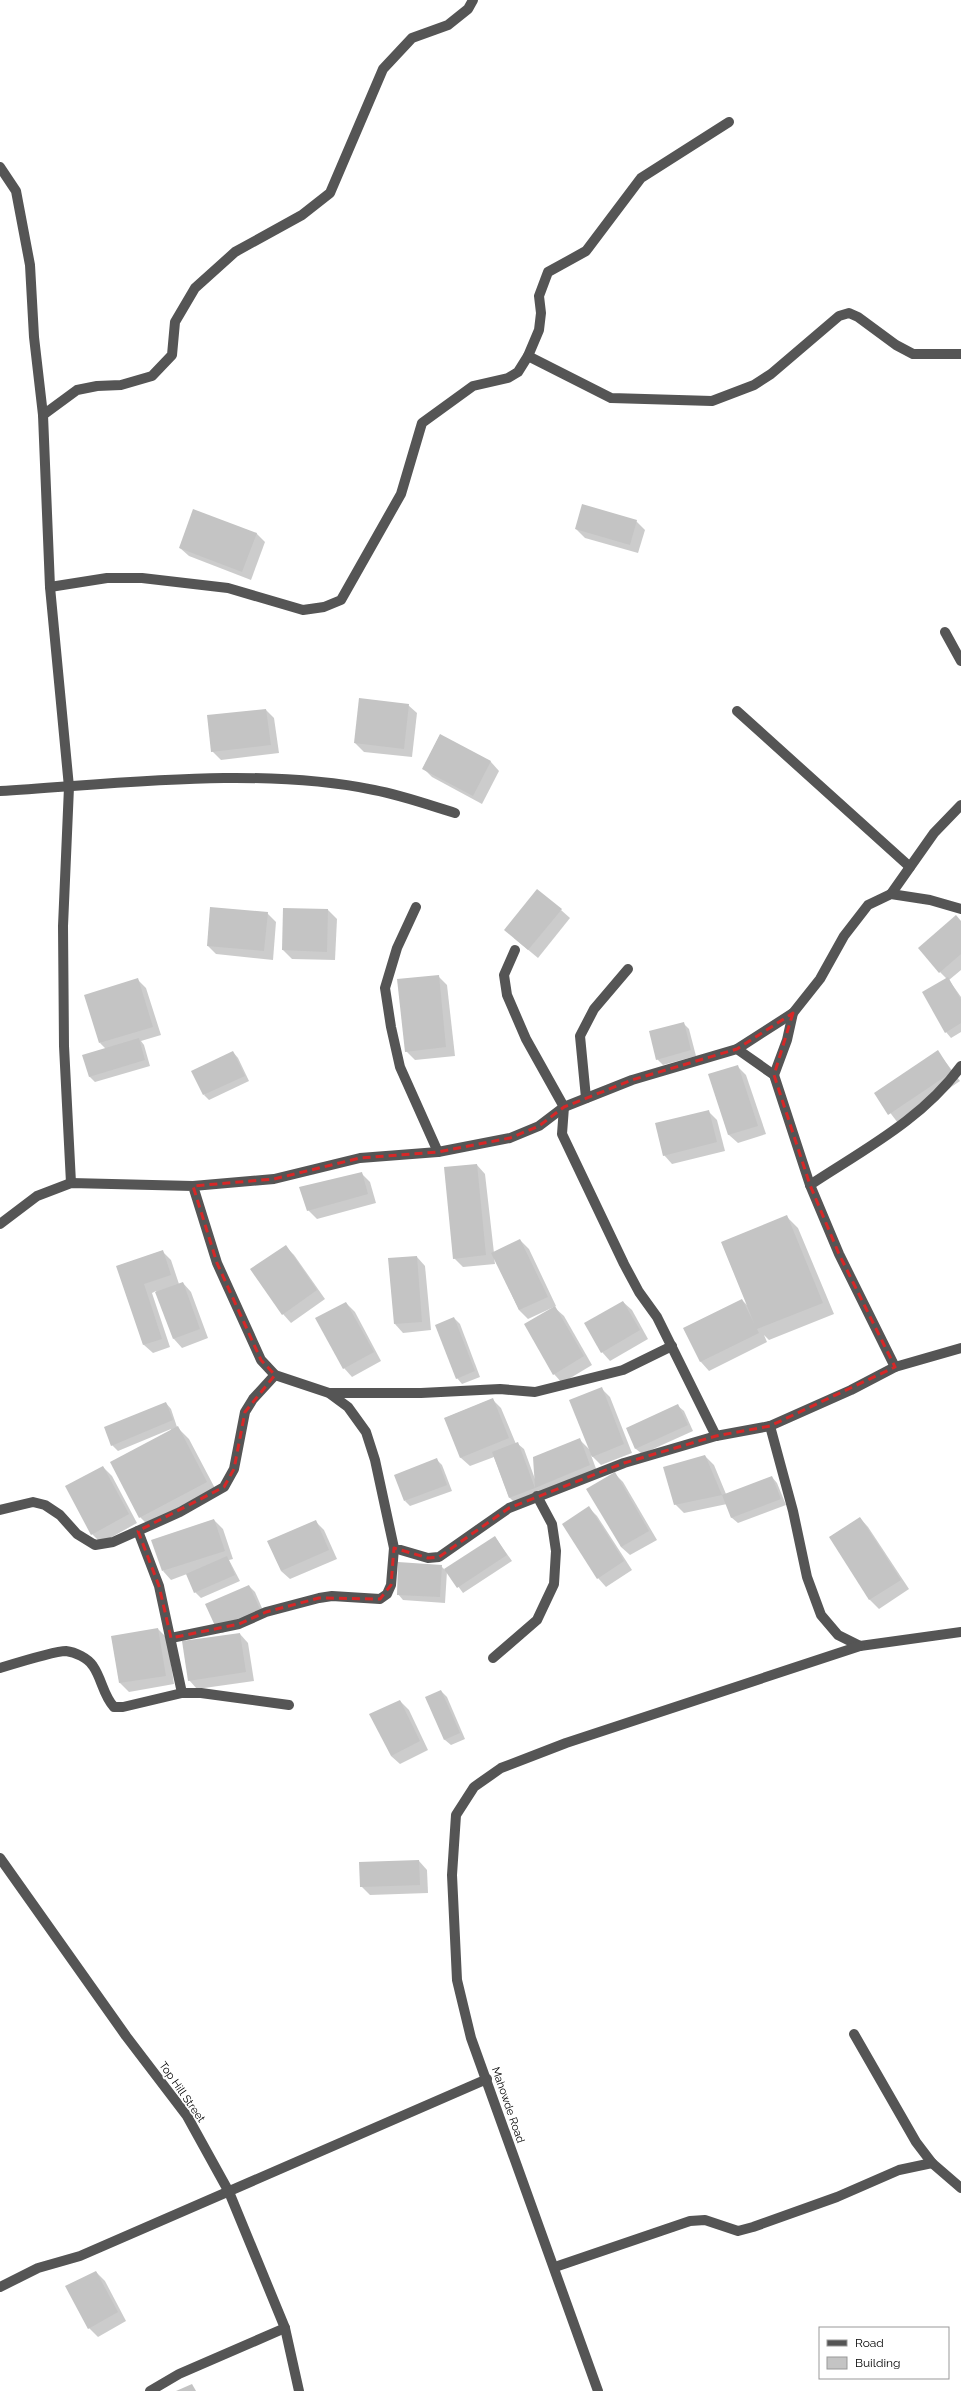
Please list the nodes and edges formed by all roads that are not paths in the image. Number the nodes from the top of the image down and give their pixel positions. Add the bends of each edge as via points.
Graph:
1 (473, 0) edge
2 (728, 122) dead end
3 (0, 166) edge
4 (961, 354) edge
5 (528, 356) junction
6 (43, 415) junction
7 (50, 588) junction
8 (945, 632) dead end
9 (961, 661) edge
10 (738, 711) dead end
11 (69, 787) junction
12 (0, 791) edge
13 (961, 805) edge
14 (455, 813) dead end
15 (910, 868) junction
16 (892, 894) junction
17 (416, 907) dead end
18 (961, 909) edge
19 (515, 950) dead end
20 (628, 969) dead end
21 (793, 1013) junction
22 (737, 1049) junction
23 (961, 1066) edge
24 (774, 1075) junction
25 (586, 1098) junction
26 (564, 1108) junction
27 (438, 1152) junction
28 (72, 1183) junction
29 (810, 1185) junction
30 (193, 1186) junction
31 (0, 1224) edge
32 (672, 1346) junction
33 (961, 1348) edge
34 (895, 1367) junction
35 (275, 1375) junction
36 (329, 1393) junction
37 (770, 1426) junction
38 (716, 1436) junction
39 (537, 1496) junction
40 (0, 1510) edge
41 (138, 1530) junction
42 (394, 1548) junction
43 (961, 1632) edge
44 (171, 1638) junction
45 (860, 1646) junction
46 (493, 1658) dead end
47 (0, 1668) edge
48 (182, 1693) junction
49 (289, 1705) dead end
50 (0, 1858) edge
51 (854, 2034) dead end
52 (487, 2079) junction
53 (932, 2163) junction
54 (961, 2188) edge
55 (229, 2192) junction
56 (555, 2267) junction
57 (0, 2287) edge
58 (285, 2328) junction
59 (150, 2391) edge
60 (298, 2391) edge
61 (598, 2391) edge

1 - 6 street via 468,9 448,25 412,38 383,69 330,193 302,214 235,252 195,288 175,322 172,355 152,376 121,385 77,390
2 - 5 street via 641,178 586,251 548,272 539,296 539,330
3 - 6 street via 16,191 30,265 34,337
4 - 5 street via 913,354 849,313 839,316 754,386 712,401 611,398
5 - 7 street via 518,372 508,378 473,386 422,423 402,494 341,600 324,608 303,610 228,588 142,578 107,578
6 - 7 street
7 - 11 street
8 - 9 street
10 - 15 street
11 - 12 street
11 - 14 street via 212,779 299,780 374,790
11 - 28 street via 63,926 64,1046
13 - 15 street via 934,833
15 - 16 street
16 - 18 street via 930,900
16 - 21 street via 868,905 844,936 820,980
17 - 27 street via 397,948 385,988 400,1067
19 - 26 street via 504,974 507,994 526,1040
20 - 25 street via 594,1009 580,1036
21 - 22 street
21 - 24 street via 787,1040
22 - 24 street
22 - 25 street via 632,1080
23 - 29 street via 950,1082 922,1109 882,1139
24 - 29 street
25 - 26 street
26 - 27 street via 539,1126 510,1138
26 - 32 street via 562,1134 600,1209 624,1264
27 - 30 street via 360,1158 274,1179
28 - 30 street
28 - 31 street via 37,1196
29 - 34 street via 839,1254
30 - 35 street via 216,1262 261,1360
32 - 36 street via 623,1370 535,1392 500,1389 421,1393
32 - 38 street
33 - 34 street
34 - 37 street via 851,1390
35 - 36 street
35 - 41 street via 245,1412 234,1469 224,1487 180,1512
36 - 42 street via 348,1407 366,1432 375,1460
37 - 38 street
37 - 45 street via 807,1577 820,1615 838,1635
38 - 39 street via 624,1463
39 - 42 street via 509,1508 439,1557 428,1558
39 - 46 street via 552,1524 556,1551 554,1584 537,1620
40 - 41 street via 33,1502 45,1505 60,1515 77,1534 95,1545 113,1542
41 - 44 street via 159,1586
42 - 44 street via 391,1585 387,1594 380,1599 332,1596 319,1598 266,1612 239,1624
43 - 45 street
44 - 48 street
45 - 52 street, Mahowde Road via 566,1743 501,1768 474,1787 456,1815 452,1875 457,1980 471,2038
47 - 48 street via 66,1651 81,1656 92,1664 107,1699 114,1707
48 - 49 street via 201,1693
50 - 55 street, Top Hill Street via 126,2036 187,2116
51 - 53 street via 902,2120
52 - 55 street
52 - 56 street, Mahowde Road via 520,2178
53 - 54 street
53 - 56 street via 899,2170 837,2197 753,2227 738,2231 705,2220 690,2222
55 - 57 street via 80,2256 38,2268
55 - 58 street, Top Hill Street
56 - 61 street, Mahowde Road
58 - 59 street via 179,2374
58 - 60 street, Top Hill Street

